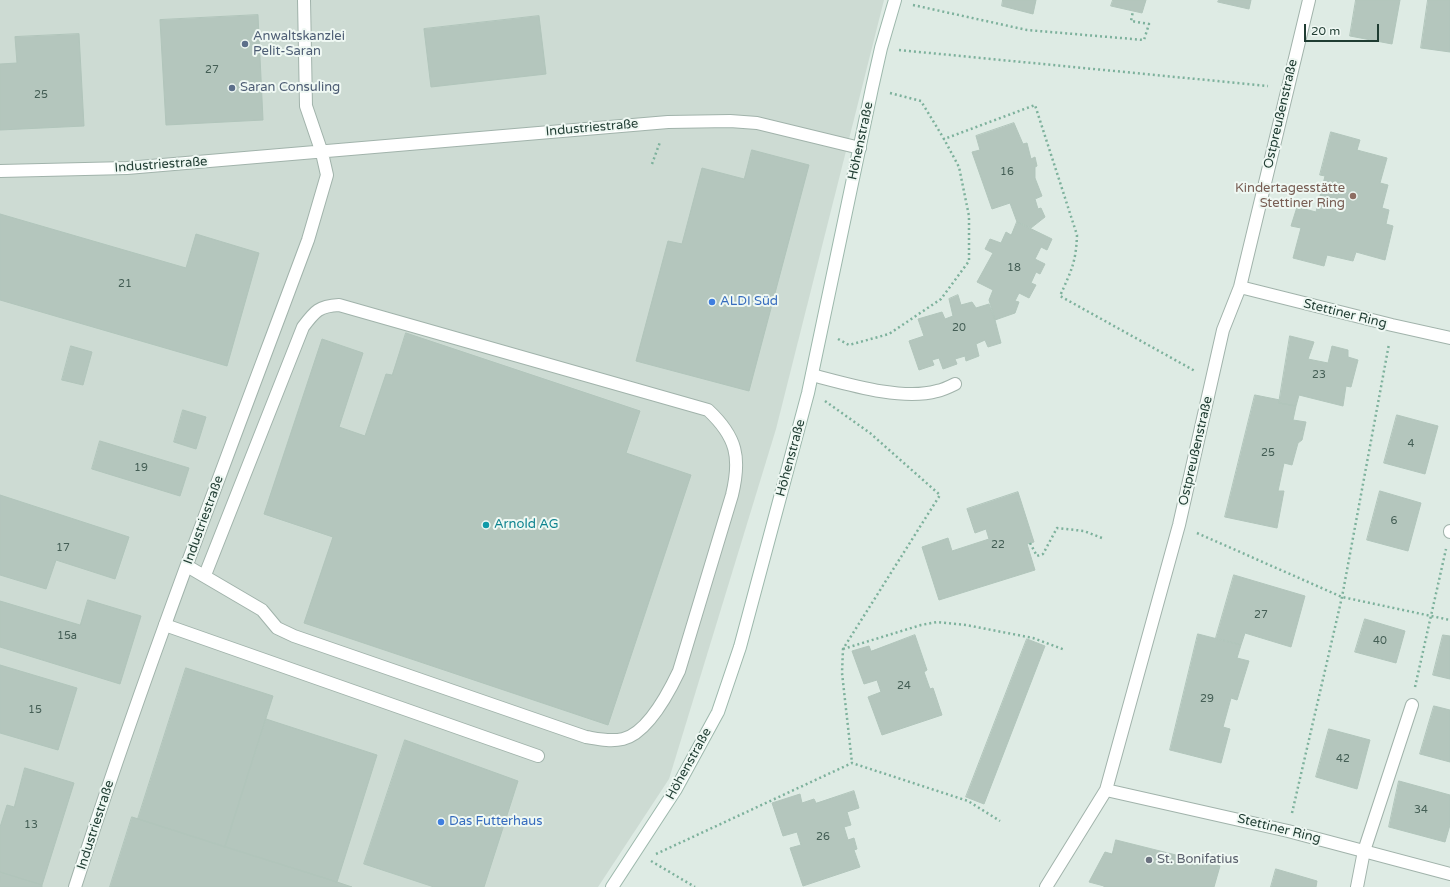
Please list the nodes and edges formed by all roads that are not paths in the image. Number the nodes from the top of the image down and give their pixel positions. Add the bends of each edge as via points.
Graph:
1 (304, 0) edge
2 (1309, 0) edge
3 (895, 1) edge
4 (860, 148) junction
5 (322, 153) junction
6 (0, 171) edge
7 (1240, 287) junction
8 (1450, 338) edge
9 (812, 375) junction
10 (954, 384) dead end
11 (187, 566) junction
12 (205, 575) junction
13 (165, 625) junction
14 (1412, 705) road end
15 (538, 756) dead end
16 (1106, 790) junction
17 (1364, 851) junction
18 (1450, 874) edge
19 (75, 887) edge
20 (612, 887) edge
21 (1046, 887) edge
22 (1358, 887) edge

1 - 5 street, Industriestraße via 306,106
2 - 7 street, Ostpreußenstraße
3 - 4 street, Höhenstraße via 881,48
4 - 5 street, Industriestraße via 758,123 730,121 633,125
4 - 9 street, Höhenstraße
5 - 6 street, Industriestraße via 127,168
5 - 11 street, Industriestraße via 327,175 308,240
7 - 8 street, Stettiner Ring
7 - 16 street, Ostpreußenstraße via 1224,330 1179,525
9 - 10 street via 866,388 911,394 937,391
9 - 20 street, Höhenstraße via 740,648 718,712 676,789
11 - 12 street
11 - 13 street, Industriestraße
12 - 12 street via 262,610 277,628 294,636 586,737 607,741 624,739 652,716 666,698 679,671 732,495 737,475 736,455 732,439 722,423 708,410 339,305 326,306 314,312 303,327
13 - 15 street
13 - 19 street, Industriestraße
14 - 17 street
16 - 17 street, Stettiner Ring
16 - 21 street, Ostpreußenstraße
17 - 18 street, Stettiner Ring
17 - 22 street

